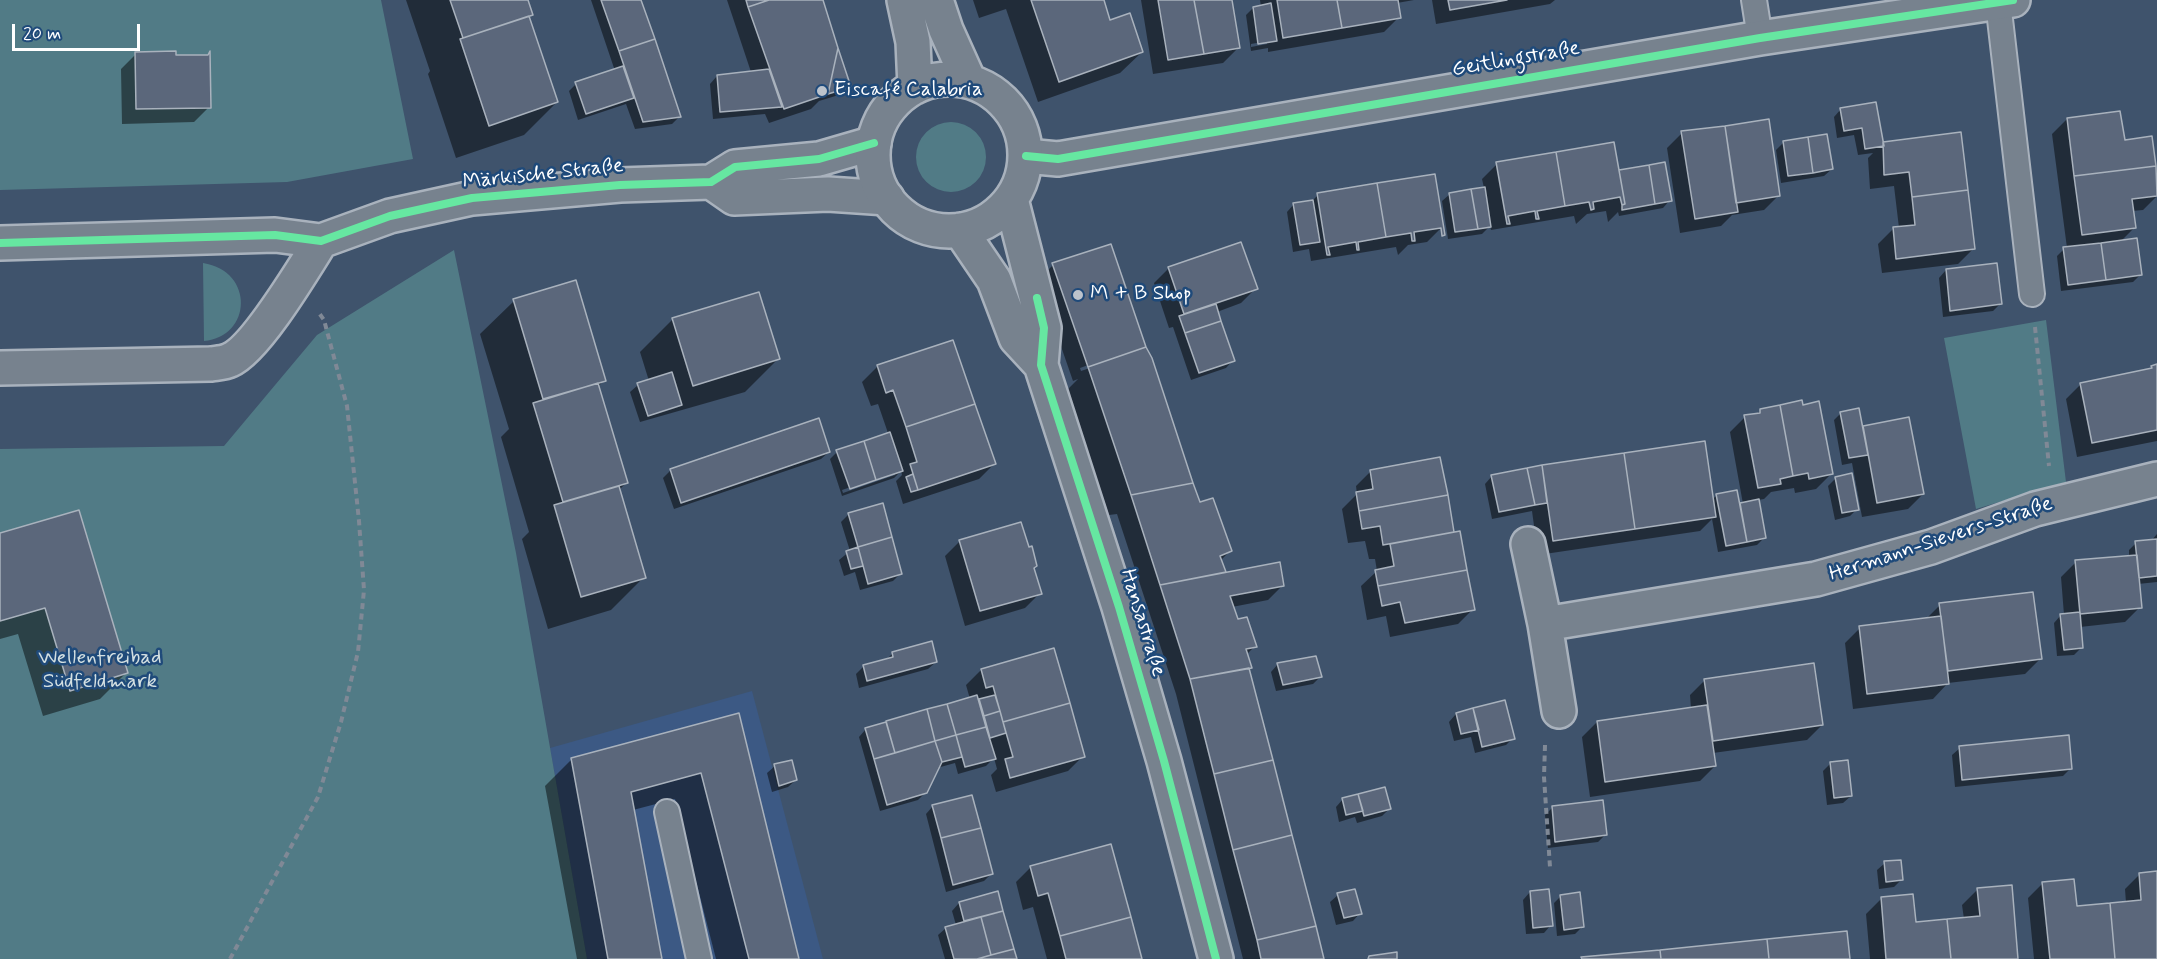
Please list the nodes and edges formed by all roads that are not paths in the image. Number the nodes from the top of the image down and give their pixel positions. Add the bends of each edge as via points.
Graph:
1 (904, 0) edge
2 (936, 0) edge
3 (1754, 0) edge
4 (2005, 1) edge
5 (1760, 38) junction
6 (969, 81) junction
7 (915, 87) junction
8 (874, 143) junction
9 (1026, 156) junction
10 (711, 182) junction
11 (887, 198) junction
12 (1011, 200) junction
13 (960, 230) junction
14 (321, 241) junction
15 (0, 243) edge
16 (2032, 294) road end
17 (1041, 365) junction
18 (0, 368) edge
19 (2157, 479) edge
20 (1528, 544) dead end
21 (1545, 624) junction
22 (1559, 711) dead end
23 (667, 812) dead end
24 (699, 959) edge
25 (1216, 959) edge

1 - 7 street via 914,42
2 - 6 street
3 - 5 lane
4 - 5 street, Geitlingstraße
4 - 16 lane
5 - 9 street, Geitlingstraße via 1058,159
6 - 7 street via 933,80
6 - 9 street via 1004,102 1016,118
7 - 8 street via 887,110
8 - 10 street, Märkische Straße via 819,159 735,167
8 - 11 street via 878,181
9 - 12 street via 1024,172
10 - 11 street via 734,198 828,194
10 - 14 street, Märkische Straße via 620,185 472,198 390,216
11 - 13 street via 898,211 927,228
12 - 13 street via 989,220
12 - 17 street, Hansastraße via 1044,328
13 - 17 street, Hansastraße via 994,280 1016,338
14 - 15 street, Märkische Straße via 275,236
14 - 18 street via 246,349 230,360 211,364
17 - 25 street, Hansastraße via 1119,607
19 - 21 street, Hermann-Sievers-Straße via 2052,504 1930,547 1816,579
20 - 21 street
21 - 22 street
23 - 24 lane

